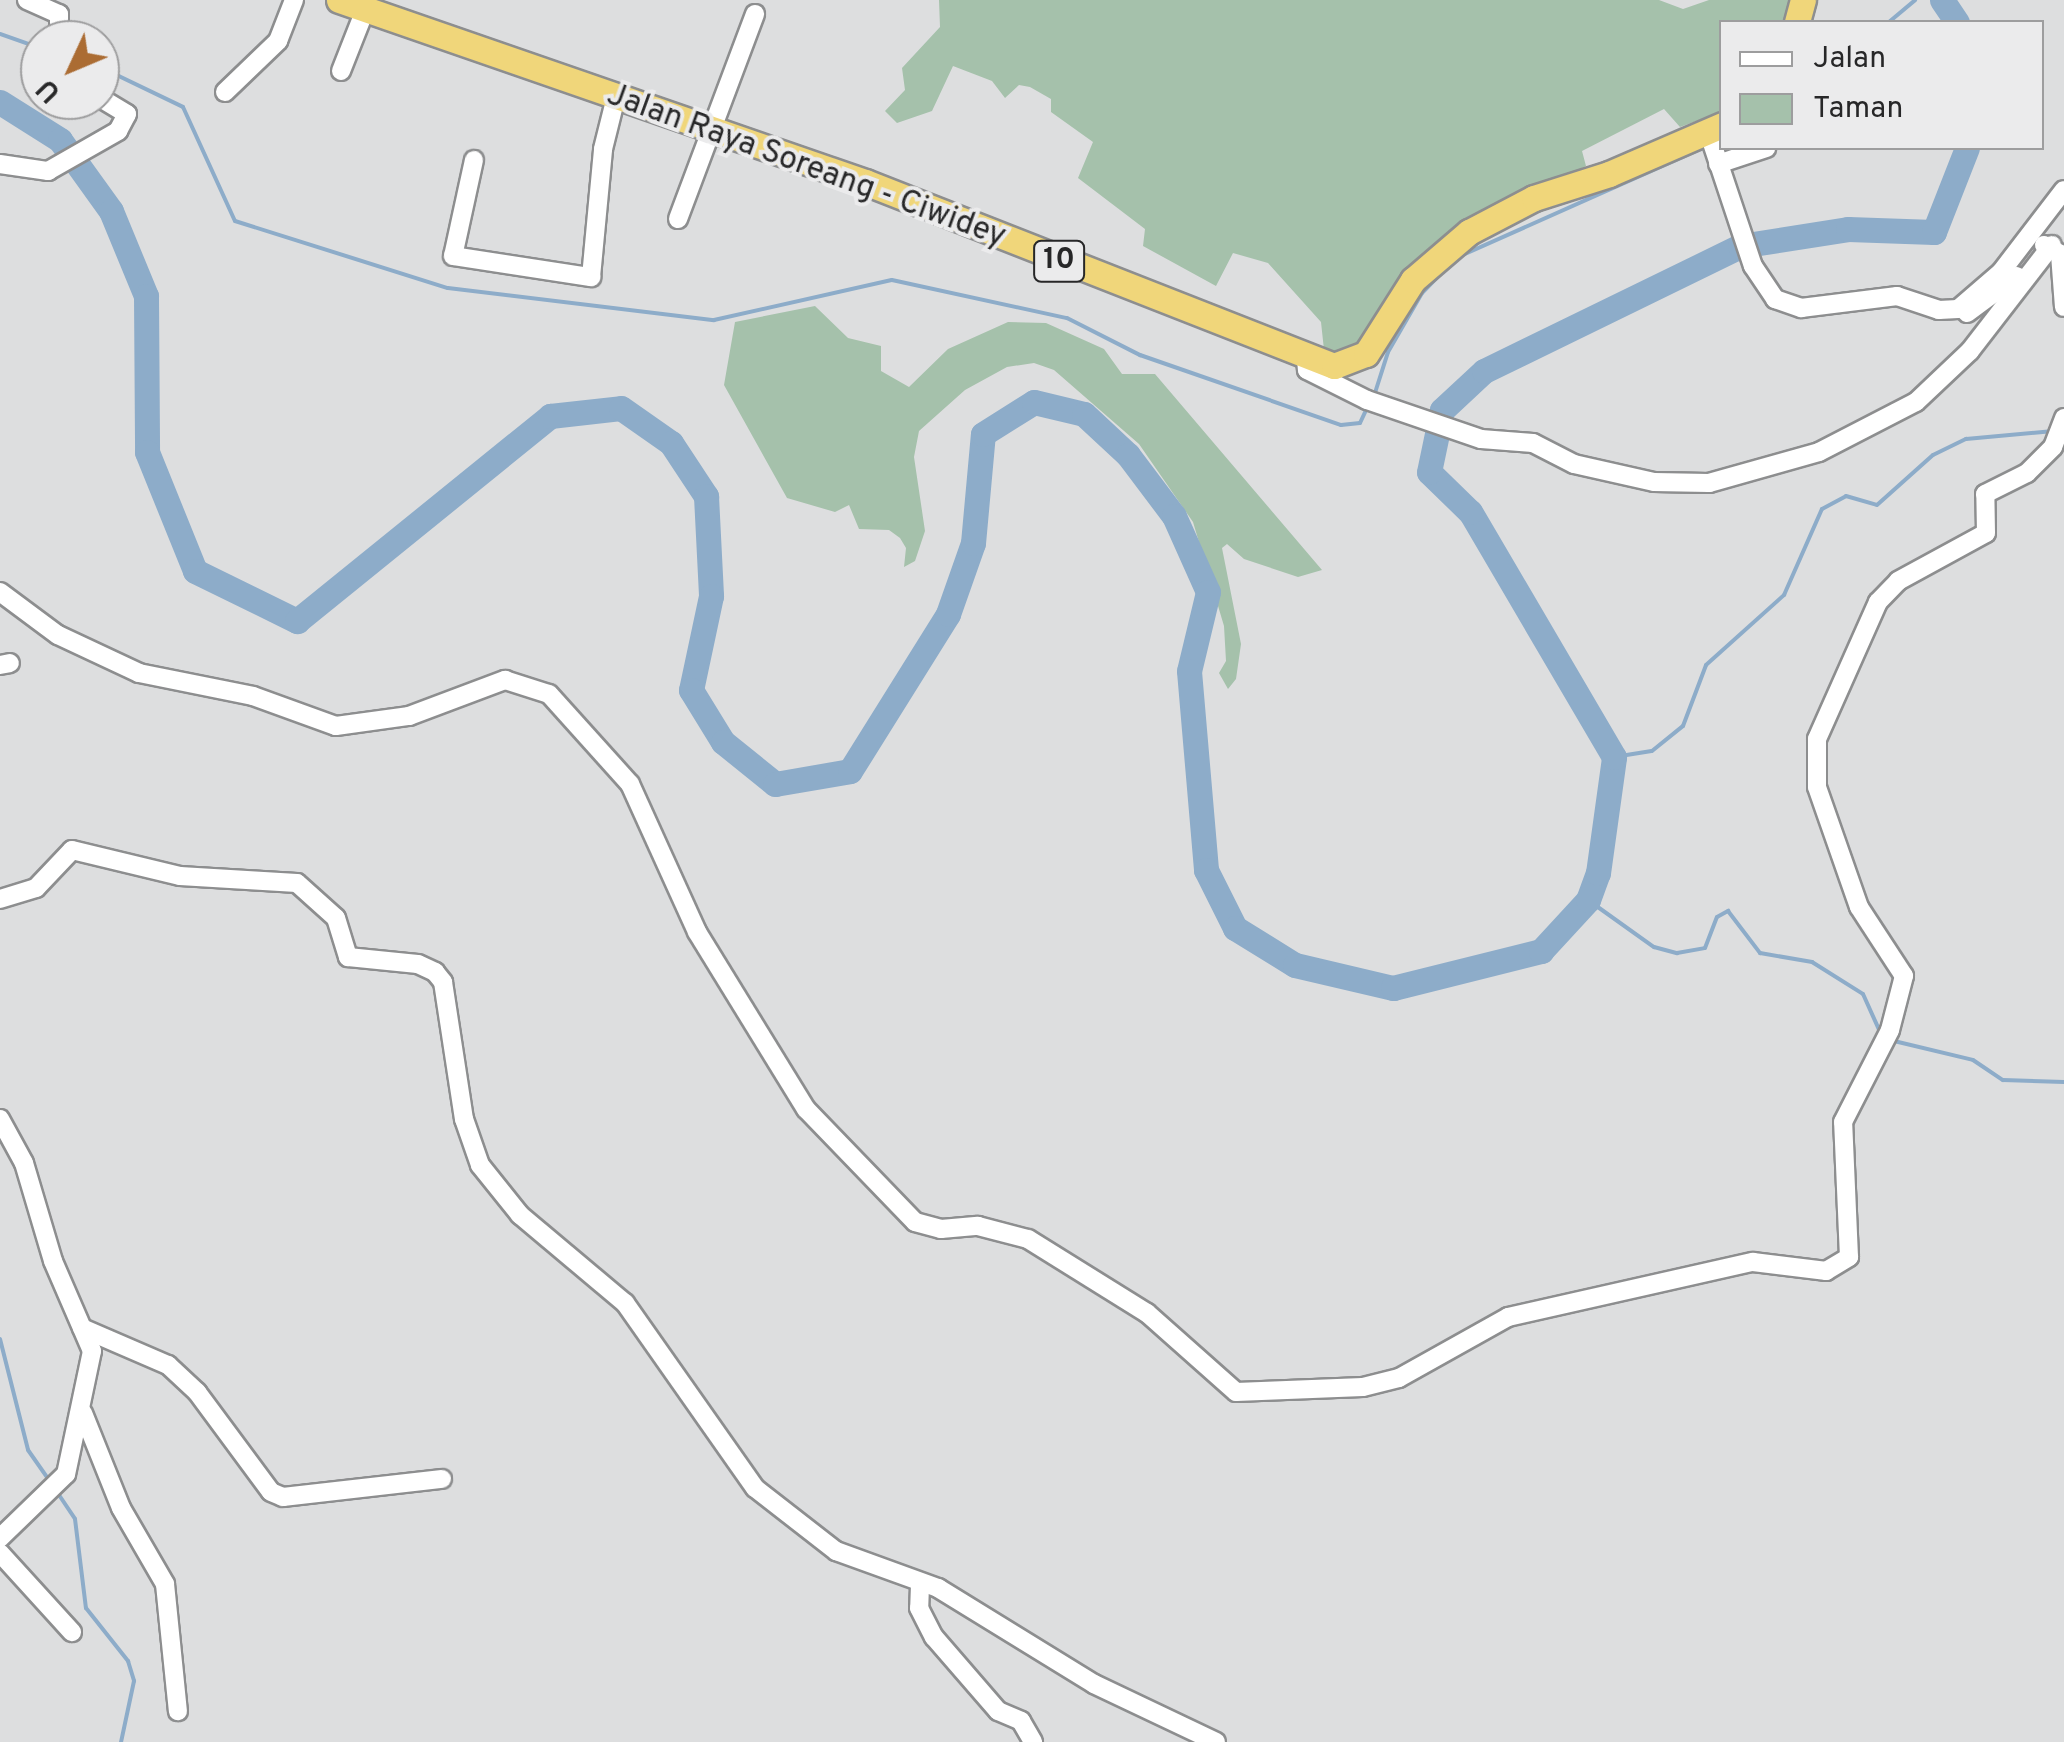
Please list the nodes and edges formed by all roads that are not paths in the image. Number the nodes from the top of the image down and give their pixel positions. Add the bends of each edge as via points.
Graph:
1 (27, 0) edge
2 (294, 0) edge
3 (340, 0) edge
4 (365, 10) junction
5 (755, 14) dead end
6 (60, 20) edge
7 (342, 71) dead end
8 (224, 92) dead end
9 (616, 97) junction
10 (120, 105) edge
11 (711, 129) junction
12 (1715, 142) edge
13 (474, 160) dead end
14 (0, 164) edge
15 (2064, 190) edge
16 (678, 219) dead end
17 (2052, 245) junction
18 (2064, 307) edge
19 (1958, 309) junction
20 (1306, 359) junction
21 (2064, 418) edge
22 (2058, 452) edge
23 (0, 592) edge
24 (0, 900) edge
25 (0, 1118) edge
26 (81, 1328) junction
27 (83, 1412) junction
28 (442, 1478) dead end
29 (0, 1538) edge
30 (0, 1553) edge
31 (920, 1585) junction
32 (72, 1632) dead end
33 (178, 1711) dead end
34 (1033, 1742) edge
35 (1216, 1742) edge

1 - 6 street via 60,14
2 - 8 street via 278,41
3 - 4 highway, Jalan Raya Soreang - Ciwidey / 10
4 - 7 street
4 - 9 highway, Jalan Raya Soreang - Ciwidey / 10
5 - 11 street
9 - 11 highway, Jalan Raya Soreang - Ciwidey / 10
9 - 13 street via 603,148 591,277 454,256
10 - 14 street via 127,120 48,171
11 - 16 street
11 - 20 highway, Jalan Raya Soreang - Ciwidey / 10 via 881,189
12 - 19 street via 1753,266 1775,299 1792,306 1897,296 1938,310
12 - 20 highway, Jalan Raya Soreang - Ciwidey / 10 via 1534,198 1478,227 1412,280 1366,354 1334,366
15 - 19 street via 2001,272
17 - 18 street via 2060,254
17 - 19 street via 2043,245 1980,308 1971,314
17 - 20 street via 1941,384 1881,423 1771,470 1692,485 1574,464 1533,443 1481,438 1367,400 1307,370
21 - 22 street
22 - 23 street via 1989,489 1986,533 1884,593 1816,740 1817,787 1859,907 1902,964 1904,990 1844,1122 1840,1154 1852,1252 1838,1268 1753,1262 1508,1317 1381,1384 1242,1393 1147,1313 1028,1239 978,1226 921,1226 806,1110 697,932 630,784 550,694 505,680 408,716 336,726 253,696 139,674 58,635
24 - 31 street via 36,888 72,850 180,876 296,883 336,918 348,957 435,972 443,982 464,1120 480,1165 520,1214 625,1303 754,1488 836,1551
25 - 26 street via 24,1163
26 - 27 street via 92,1351
26 - 28 street via 168,1365 198,1392 271,1492 283,1497
27 - 29 street via 66,1474
27 - 33 street via 122,1508 165,1584
30 - 32 street
31 - 34 street via 920,1608 934,1636
31 - 35 street via 938,1588 1094,1684

